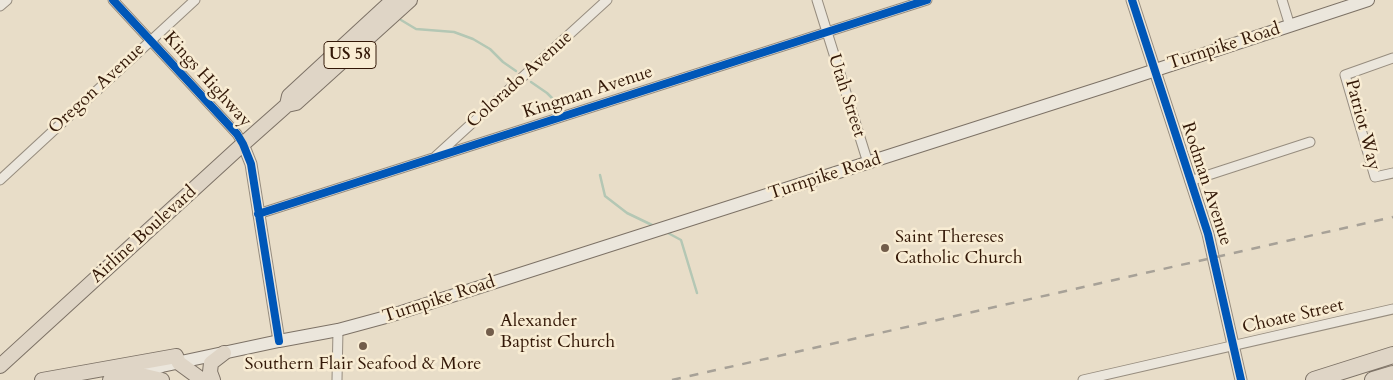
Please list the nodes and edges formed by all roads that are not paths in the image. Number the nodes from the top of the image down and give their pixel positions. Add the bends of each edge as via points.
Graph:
1 (7, 0) edge
2 (113, 0) edge
3 (195, 0) edge
4 (393, 0) edge
5 (410, 0) edge
6 (608, 0) edge
7 (816, 0) edge
8 (927, 0) edge
9 (1132, 0) edge
10 (1282, 0) edge
11 (1368, 0) edge
12 (0, 6) edge
13 (1290, 26) junction
14 (826, 33) junction
15 (150, 41) junction
16 (354, 43) junction
17 (1393, 58) edge
18 (1154, 70) junction
19 (1310, 142) dead end
20 (243, 144) junction
21 (432, 159) junction
22 (868, 163) junction
23 (1393, 173) edge
24 (0, 180) edge
25 (1190, 181) junction
26 (258, 214) junction
27 (1393, 310) edge
28 (338, 330) junction
29 (278, 341) junction
30 (1233, 346) junction
31 (224, 353) junction
32 (1393, 355) edge
33 (178, 359) junction
34 (0, 366) edge
35 (1393, 374) edge
36 (130, 376) junction
37 (42, 380) edge
38 (110, 380) edge
39 (162, 380) edge
40 (202, 380) edge
41 (213, 380) edge
42 (337, 380) edge
43 (1083, 380) edge
44 (1241, 380) edge
45 (1314, 380) edge
46 (1373, 380) edge

1 - 12 street
2 - 15 street, Kings Highway
3 - 15 street, Oregon Avenue
4 - 16 main road, Airline Boulevard / US 58
5 - 16 main road, Airline Boulevard / US 58
6 - 21 street, Colorado Avenue
7 - 14 street, Utah Street
8 - 14 street, Kingman Avenue
9 - 18 street, Rodman Avenue
10 - 13 street
11 - 13 main road, Turnpike Road
13 - 18 main road, Turnpike Road
14 - 21 street, Kingman Avenue
14 - 22 street, Utah Street
15 - 20 street, Kings Highway
15 - 24 street, Oregon Avenue
16 - 20 main road, Airline Boulevard / US 58 via 289,96 287,104
17 - 23 street, Patriot Way via 1345,74 1375,177
18 - 22 main road, Turnpike Road
18 - 25 street, Rodman Avenue
19 - 25 street
20 - 26 street, Kings Highway via 251,164
20 - 34 main road, Airline Boulevard / US 58
21 - 26 street, Kingman Avenue
22 - 28 main road, Turnpike Road
25 - 30 street, Rodman Avenue via 1216,266
26 - 29 street, Kings Highway
27 - 30 street, Choate Street
28 - 29 main road, Turnpike Road
28 - 42 street
29 - 31 main road, Turnpike Road
29 - 33 main road, Turnpike Road via 254,340
30 - 43 street, Choate Street
30 - 44 street, Rodman Avenue
31 - 33 main road, Turnpike Road
31 - 41 main road via 211,363
32 - 45 highway
33 - 36 main road
33 - 37 main road
33 - 40 main road
35 - 46 highway
36 - 38 main road
36 - 39 main road

